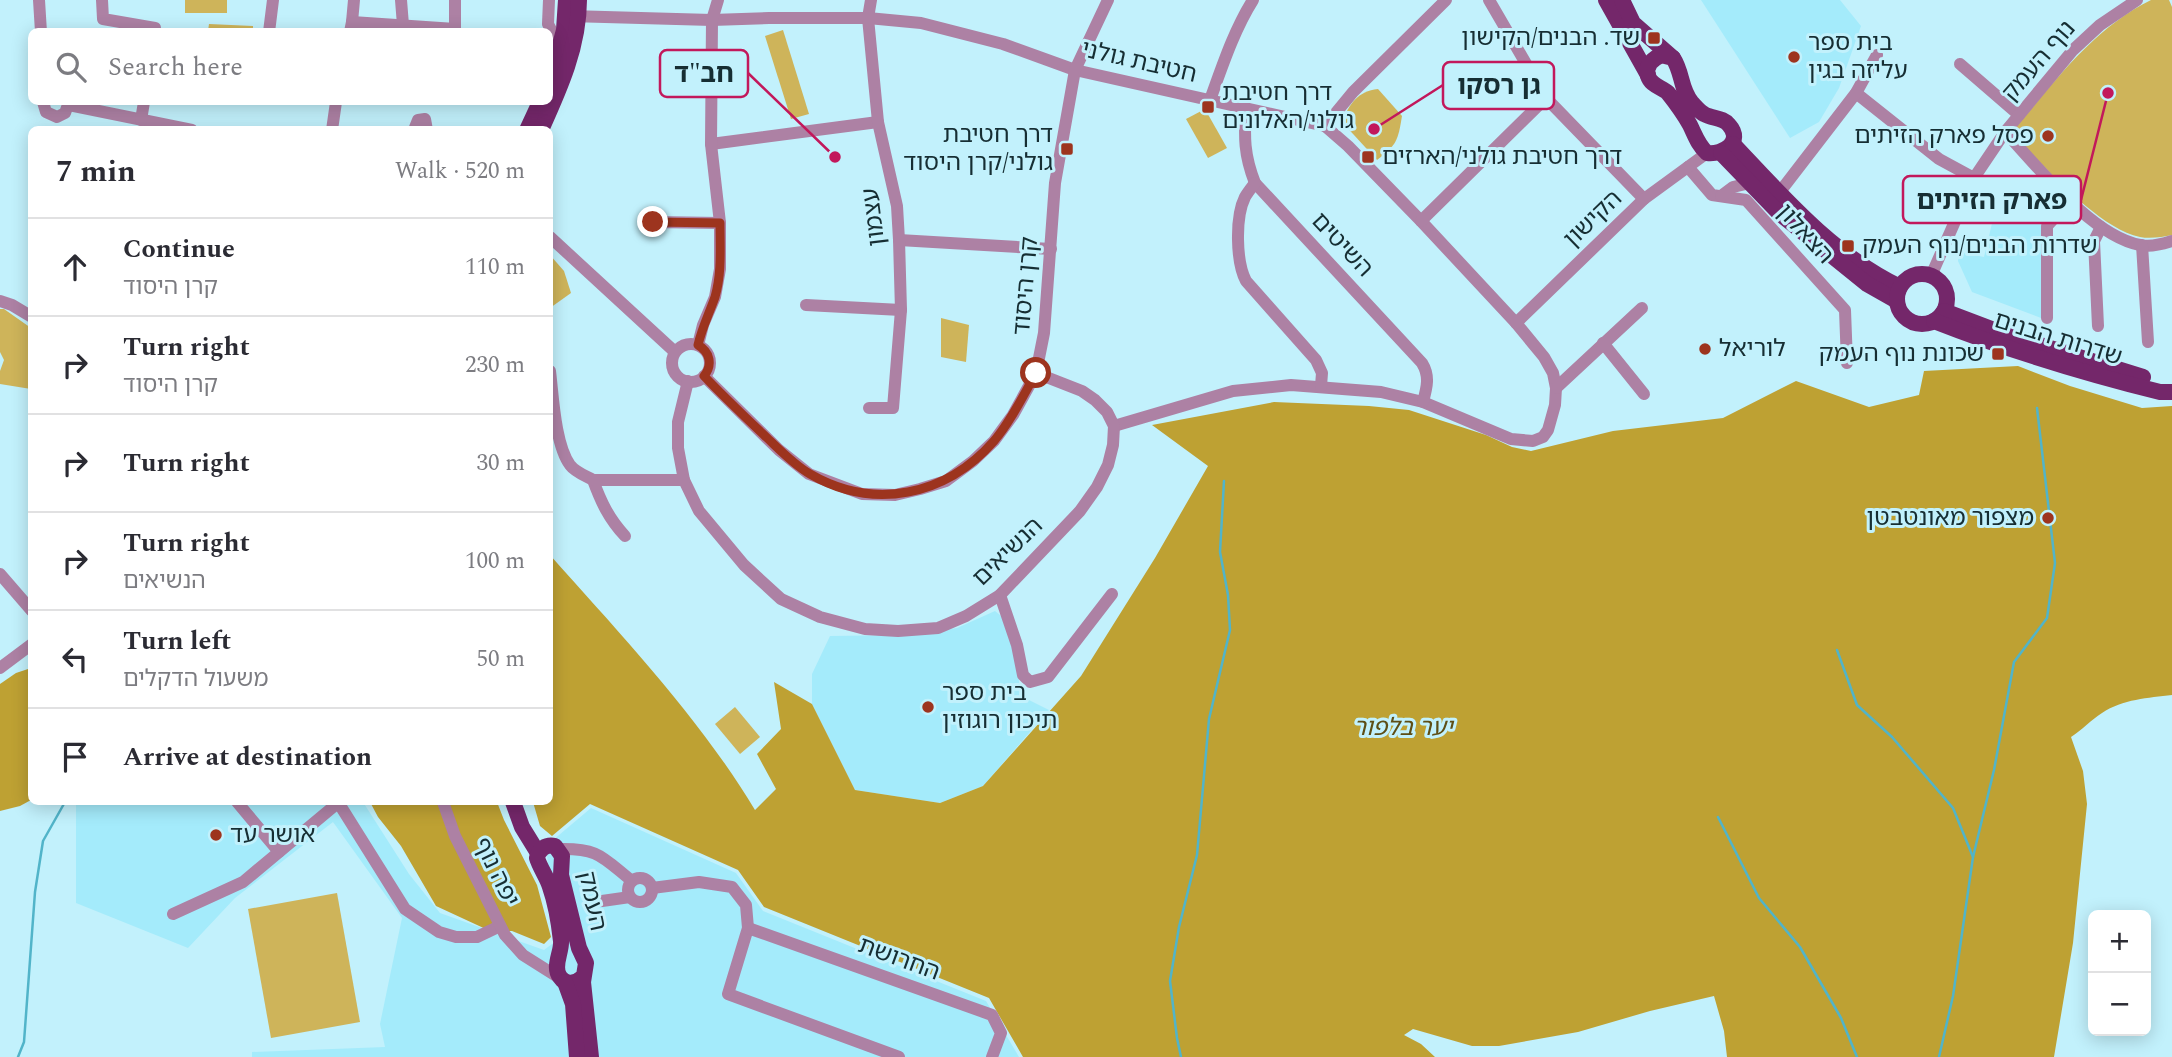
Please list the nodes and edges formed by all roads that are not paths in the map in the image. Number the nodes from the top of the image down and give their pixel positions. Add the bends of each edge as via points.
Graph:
1 (39, 0) edge
2 (102, 0) edge
3 (273, 0) edge
4 (354, 0) edge
5 (401, 0) edge
6 (455, 0) edge
7 (548, 0) edge
8 (718, 0) edge
9 (872, 0) edge
10 (1108, 0) edge
11 (1253, 0) edge
12 (1446, 0) edge
13 (1489, 0) edge
14 (1606, 0) edge
15 (1622, 0) edge
16 (2137, 0) edge
17 (2122, 4) edge
18 (572, 8) edge
19 (868, 18) junction
20 (712, 20) junction
21 (403, 25) junction
22 (351, 27) edge
23 (41, 28) edge
24 (155, 28) edge
25 (270, 28) edge
26 (442, 28) edge
27 (455, 28) edge
28 (550, 28) edge
29 (553, 34) edge
30 (560, 47) junction
31 (1877, 55) dead end
32 (1673, 58) junction
33 (1960, 64) dead end
34 (1075, 70) junction
35 (553, 71) edge
36 (1647, 75) junction
37 (1856, 93) junction
38 (1546, 98) junction
39 (1210, 100) junction
40 (553, 104) edge
41 (43, 105) edge
42 (68, 105) edge
43 (77, 105) edge
44 (144, 105) edge
45 (333, 105) edge
46 (539, 105) edge
47 (553, 105) edge
48 (1246, 108) junction
49 (2019, 115) junction
50 (52, 116) junction
51 (141, 120) junction
52 (878, 122) junction
53 (50, 126) edge
54 (172, 126) edge
55 (331, 126) edge
56 (416, 126) edge
57 (426, 126) edge
58 (529, 126) edge
59 (543, 126) edge
60 (1325, 126) junction
61 (2005, 132) junction
62 (711, 144) junction
63 (1720, 150) junction
64 (1688, 167) junction
65 (1974, 178) junction
66 (1255, 183) junction
67 (1750, 183) junction
68 (1779, 192) junction
69 (1721, 197) junction
70 (1644, 199) junction
71 (2070, 201) junction
72 (1421, 221) junction
73 (653, 222) dead end
74 (720, 223) junction
75 (2101, 227) junction
76 (553, 240) edge
77 (899, 240) junction
78 (2172, 241) edge
79 (2142, 246) junction
80 (1051, 249) junction
81 (1931, 276) junction
82 (1899, 294) junction
83 (0, 301) edge
84 (806, 305) dead end
85 (1642, 308) dead end
86 (901, 310) junction
87 (28, 315) edge
88 (1939, 316) junction
89 (2047, 318) dead end
90 (1516, 323) junction
91 (2098, 326) dead end
92 (2148, 342) dead end
93 (1603, 343) junction
94 (698, 345) junction
95 (675, 352) junction
96 (1847, 363) dead end
97 (1036, 373) junction
98 (704, 376) junction
99 (688, 381) junction
100 (2172, 385) edge
101 (1321, 386) junction
102 (1556, 388) junction
103 (2172, 392) edge
104 (1644, 394) dead end
105 (553, 395) edge
106 (1423, 402) junction
107 (869, 408) dead end
108 (1114, 426) junction
109 (593, 480) junction
110 (684, 480) junction
111 (625, 536) dead end
112 (0, 574) edge
113 (1112, 594) dead end
114 (1000, 595) junction
115 (28, 606) edge
116 (28, 648) edge
117 (0, 668) edge
118 (240, 805) edge
119 (335, 805) edge
120 (341, 805) edge
121 (444, 805) edge
122 (514, 805) edge
123 (524, 805) edge
124 (279, 852) junction
125 (551, 853) junction
126 (632, 881) junction
127 (652, 888) junction
128 (630, 897) junction
129 (602, 901) dead end
130 (173, 914) dead end
131 (500, 926) junction
132 (748, 928) junction
133 (523, 955) junction
134 (559, 958) junction
135 (583, 977) junction
136 (563, 980) junction
137 (578, 1057) edge
138 (592, 1057) edge
139 (899, 1057) edge
140 (992, 1057) edge

1 - 23 street
2 - 24 street via 103,19
3 - 25 street
4 - 22 street
5 - 21 street
6 - 27 street
7 - 28 street
8 - 20 street
9 - 19 street, עצמון
10 - 34 street, קרן היסוד
11 - 39 street
12 - 60 street
13 - 38 street
14 - 36 main road
15 - 32 main road via 1633,23
16 - 17 street, נוף העמק
17 - 49 street, נוף העמק via 2073,50
18 - 20 street, חטיבת גולני
18 - 30 main road
18 - 40 main road via 577,32
19 - 20 street, חטיבת גולני
19 - 34 street, חטיבת גולני via 965,33
19 - 52 street, עצמון
20 - 62 street
21 - 22 street
21 - 26 street
29 - 30 street
30 - 35 main road
31 - 37 street
32 - 36 main road via 1661,55 1653,60
32 - 63 main road via 1692,103 1706,115 1726,121 1733,131
33 - 49 street
34 - 39 street, חטיבת גולני
34 - 80 street, קרן היסוד via 1055,183
36 - 63 main road via 1665,90 1699,144
37 - 65 street via 1939,159
37 - 68 street
38 - 70 street
38 - 72 street
39 - 48 street, חטיבת גולני
41 - 50 street
42 - 50 street via 65,113
43 - 51 street
44 - 51 street
45 - 55 street
46 - 58 main road
47 - 59 main road
48 - 60 street, חטיבת גולני
48 - 66 street, השיטים via 1243,142
49 - 61 street, נוף העמק
50 - 53 street
51 - 54 street
52 - 62 street
52 - 77 street, עצמון via 897,206
56 - 57 street via 425,119
60 - 72 street, חטיבת גולני
61 - 65 street, נוף העמק
61 - 71 street
62 - 74 street
63 - 64 street, הקישון
63 - 67 main road
63 - 68 main road
64 - 69 street, הצאלון via 1712,195
64 - 70 street, הקישון
65 - 81 street, נוף העמק
66 - 101 street via 1241,209 1240,271 1316,360
66 - 106 street, השיטים via 1422,363 1428,372
67 - 69 street via 1733,187
67 - 82 main road via 1779,213 1867,284
68 - 82 main road via 1829,241
69 - 96 street, הצאלון via 1746,200 1845,310
70 - 90 street, הקישון
71 - 75 street
71 - 89 street via 2047,226
72 - 90 street, חטיבת גולני
73 - 74 street
74 - 94 street via 715,297
75 - 79 street
75 - 91 street via 2094,241
76 - 95 street
77 - 80 street
77 - 86 street, עצמון
78 - 79 street
79 - 92 street
80 - 97 street, קרן היסוד
81 - 82 main road via 1910,277
81 - 88 main road via 1944,287 1947,303
82 - 88 main road via 1899,309 1910,321 1926,324
83 - 87 street
84 - 86 street
85 - 93 street
86 - 107 street, עצמון via 893,408
88 - 100 main road, שדרות הבנים
88 - 103 main road, שדרות הבנים via 1997,346 2088,374
90 - 102 street, חטיבת גולני via 1544,357
93 - 102 street
93 - 104 street
94 - 95 street
94 - 98 street via 709,359
95 - 99 street via 673,368
97 - 98 street, קרן היסוד via 1013,415 973,461 946,481 895,495 862,494 809,474
97 - 108 street via 1082,391 1107,412
98 - 99 street
99 - 110 street, הנשיאים via 678,422
101 - 106 street via 1381,391
101 - 108 street via 1233,391
102 - 106 street, חטיבת גולני via 1548,430 1532,441 1511,439
105 - 109 street via 558,436 569,464
108 - 114 street, הנשיאים via 1108,465 1097,487
109 - 110 street
109 - 111 street via 602,506
110 - 114 street, הנשיאים via 699,511 744,565 781,599 820,617 865,629 938,628
112 - 115 street
113 - 114 street via 1048,677 1030,682 1023,675
116 - 117 street
118 - 124 street
119 - 124 street
120 - 131 street via 405,909 439,932 456,937 477,937
121 - 131 street, יפה נוף
122 - 125 main road, העמק via 522,827
123 - 125 main road, העמק
124 - 130 street via 243,882
125 - 126 street via 568,859 598,853
125 - 134 main road, העמק via 538,862 551,888 561,944
125 - 135 main road, העמק via 586,963
126 - 127 street via 646,879
126 - 128 street
127 - 128 street via 645,901
127 - 132 street via 699,882 732,887 746,905
128 - 129 street
131 - 133 street, יפה נוף
132 - 139 street via 728,993
132 - 140 street, החרושת via 992,1015 1001,1033
133 - 134 street via 542,961
133 - 136 street, יפה נוף
134 - 136 main road, העמק via 556,970
135 - 136 main road via 575,982
135 - 138 main road, העמק
136 - 137 main road, העמק via 573,1004

